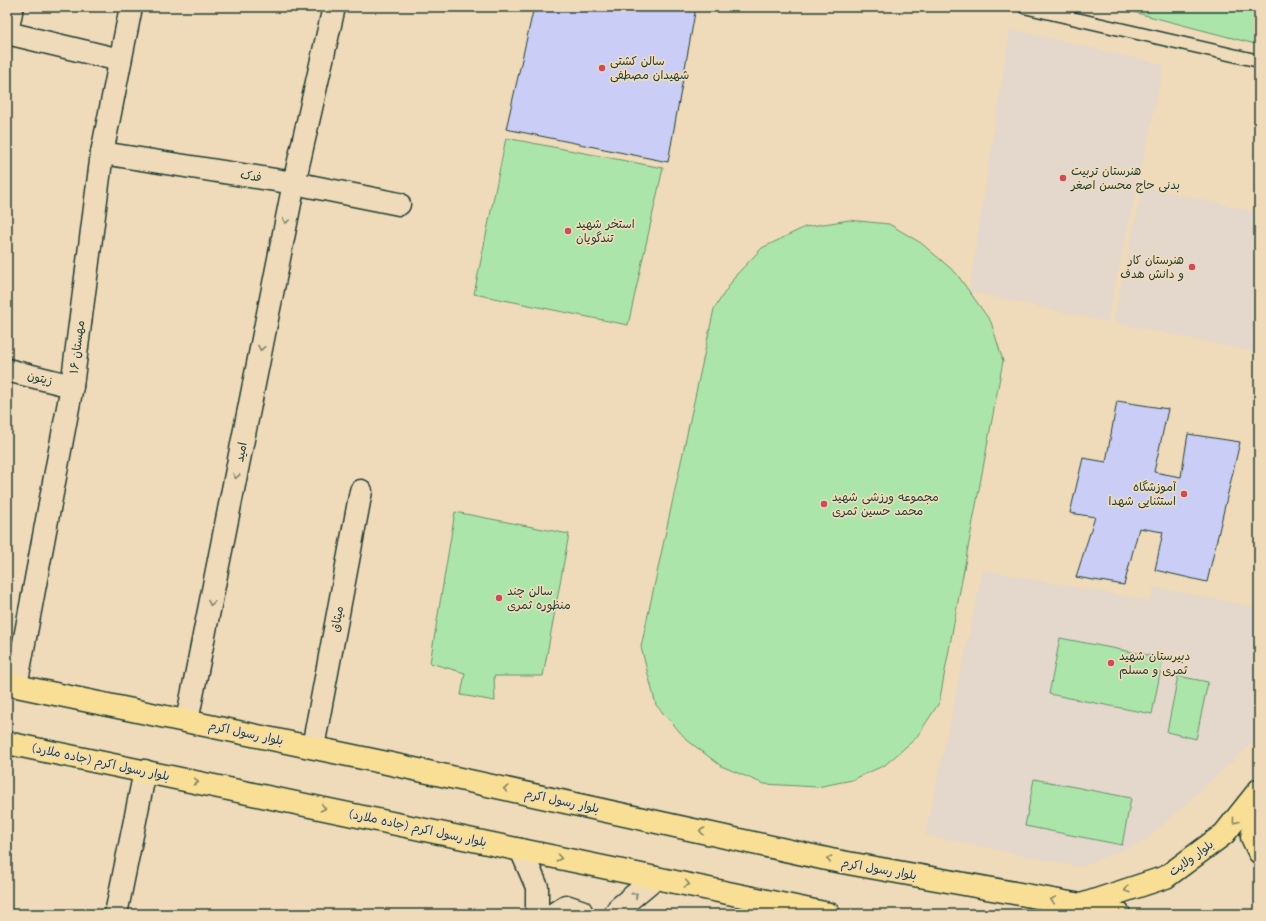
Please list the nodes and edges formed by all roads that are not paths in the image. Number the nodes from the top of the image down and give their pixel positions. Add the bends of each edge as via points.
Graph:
1 (12, 7) edge
2 (131, 7) edge
3 (334, 7) edge
4 (1024, 7) edge
5 (7, 33) edge
6 (120, 60) junction
7 (1259, 61) edge
8 (102, 153) junction
9 (294, 182) junction
10 (399, 204) dead end
11 (7, 370) edge
12 (72, 386) junction
13 (361, 491) dead end
14 (12, 685) edge
15 (187, 721) junction
16 (7, 743) edge
17 (313, 747) junction
18 (145, 771) junction
19 (1259, 790) edge
20 (1259, 800) edge
21 (521, 850) junction
22 (1259, 852) edge
23 (655, 878) junction
24 (1081, 905) junction
25 (116, 914) edge
26 (537, 914) edge
27 (554, 914) edge
28 (582, 914) edge
29 (615, 914) edge
30 (829, 914) edge
31 (1119, 914) edge

1 - 5 street
2 - 6 street, مهستان ۱۶
3 - 9 street, امید
4 - 7 lane
5 - 6 street
6 - 8 street, مهستان ۱۶
8 - 9 street, فدک
8 - 12 street, مهستان ۱۶
9 - 10 street, فدک
9 -> 15 street, امید
11 - 12 street, زیتون
12 - 14 street, مهستان ۱۶
13 - 17 street, میثاق
14 - 15 main road, بلوار رسول اکرم
15 - 17 main road, بلوار رسول اکرم
16 - 18 main road, بلوار رسول اکرم (جاده ملارد)
24 -> 17 main road, بلوار رسول اکرم via 831,860
18 -> 21 main road, بلوار رسول اکرم (جاده ملارد)
18 - 25 street
19 -> 24 main road, بلوار ولایت via 1224,834 1166,877
20 - 22 main road via 1252,837
21 -> 23 main road, بلوار رسول اکرم (جاده ملارد)
21 - 26 street via 537,887
29 -> 23 street
23 -> 30 main road, بلوار رسول اکرم (جاده ملارد)
24 - 31 main road, بلوار رسول اکرم
27 - 28 street via 566,906 581,911

